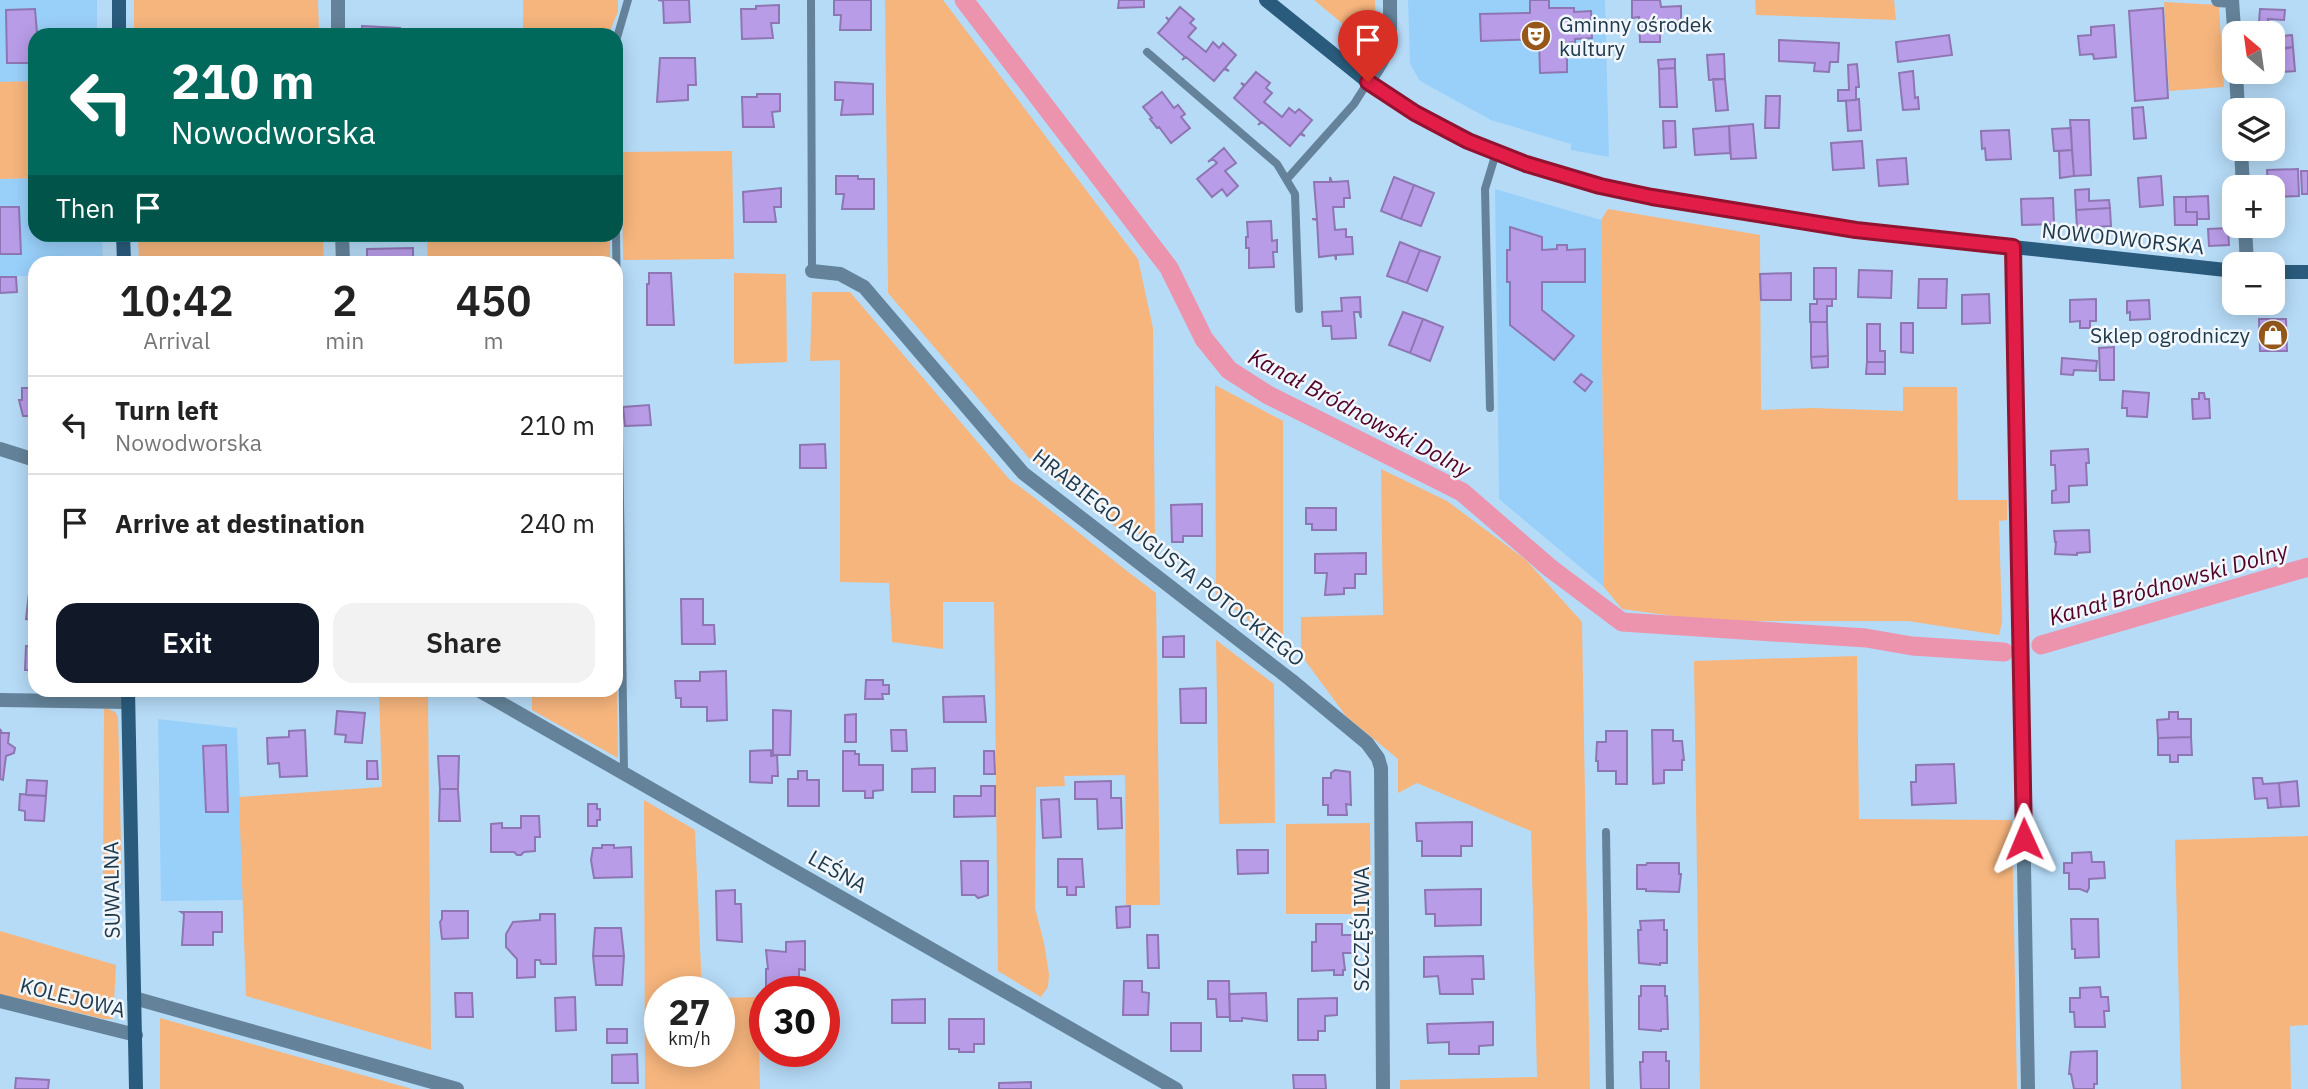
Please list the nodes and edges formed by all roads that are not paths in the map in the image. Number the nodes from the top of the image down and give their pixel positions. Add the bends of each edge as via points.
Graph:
1 (119, 0) edge
2 (338, 0) edge
3 (628, 0) edge
4 (811, 0) edge
5 (1266, 0) edge
6 (1390, 0) edge
7 (2228, 0) edge
8 (2231, 21) edge
9 (119, 28) edge
10 (338, 28) edge
11 (620, 28) edge
12 (1147, 52) dead end
13 (1368, 82) junction
14 (1496, 153) junction
15 (1287, 179) junction
16 (2013, 247) junction
17 (2222, 270) edge
18 (811, 271) joint
19 (2285, 272) edge
20 (2308, 272) edge
21 (1299, 309) dead end
22 (1490, 408) dead end
23 (0, 449) edge
24 (28, 458) edge
25 (102, 697) edge
26 (128, 697) edge
27 (490, 697) edge
28 (623, 697) edge
29 (0, 701) edge
30 (1381, 768) joint
31 (624, 773) junction
32 (1606, 832) dead end
33 (134, 998) junction
34 (0, 1001) edge
35 (136, 1035) junction
36 (136, 1089) edge
37 (457, 1089) edge
38 (1176, 1089) edge
39 (1383, 1089) edge
40 (1609, 1089) edge
41 (2028, 1089) edge

1 - 9 main road
2 - 10 street
3 - 11 lane
4 - 18 lane
5 - 13 main road, NOWODWORSKA
6 - 13 street via 1390,45
7 - 8 street
12 - 15 lane via 1277,164
13 - 14 main road, NOWODWORSKA via 1415,113
13 - 15 lane
14 - 16 main road, NOWODWORSKA via 1600,186 1652,197 1856,230
14 - 22 lane via 1485,189
15 - 21 lane via 1295,194
16 - 17 main road, NOWODWORSKA
16 - 41 street
18 - 30 street, HRABIEGO AUGUSTA POTOCKIEGO via 841,274 864,286 1023,473 1291,680 1367,743
19 - 20 main road
23 - 24 street
25 - 29 street
26 - 33 main road, SUWALNA
27 - 31 street, LEŚNA
28 - 31 lane
30 - 39 street, SZCZĘŚLIWA
31 - 38 street, LEŚNA
32 - 40 lane
33 - 35 main road, SUWALNA
33 - 37 street
34 - 35 street, KOLEJOWA
35 - 36 main road, SUWALNA

